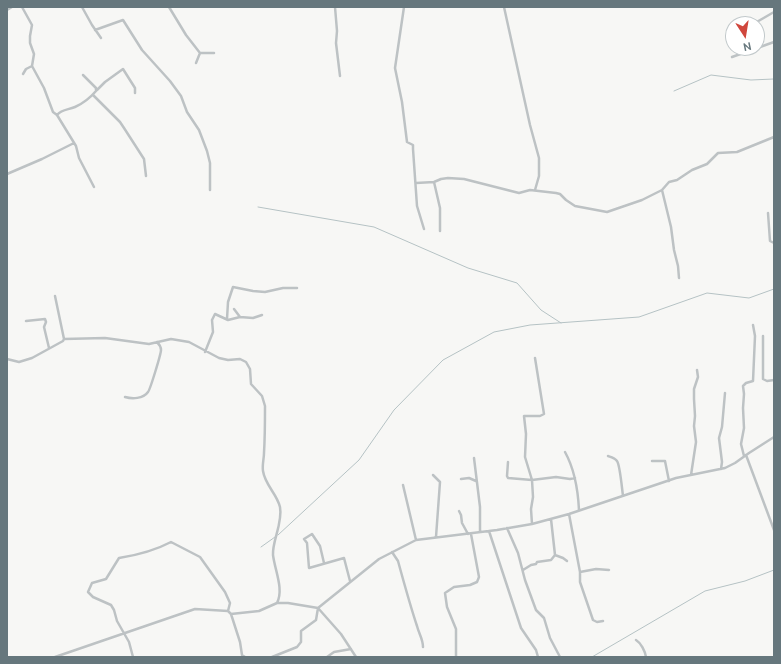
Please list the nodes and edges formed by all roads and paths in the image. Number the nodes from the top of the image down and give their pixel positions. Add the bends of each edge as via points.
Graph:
1 (12, 7) edge
2 (22, 7) edge
3 (82, 7) edge
4 (169, 7) edge
5 (335, 7) edge
6 (404, 7) edge
7 (504, 7) edge
8 (7, 10) edge
9 (774, 12) edge
10 (765, 17) edge
11 (95, 30) junction
12 (101, 38) dead end
13 (774, 42) edge
14 (214, 53) dead end
15 (200, 54) junction
16 (732, 57) dead end
17 (196, 63) dead end
18 (32, 66) junction
19 (23, 74) dead end
20 (83, 75) dead end
21 (340, 76) dead end
22 (96, 91) junction
23 (135, 94) dead end
24 (93, 95) junction
25 (57, 115) junction
26 (774, 137) edge
27 (74, 143) junction
28 (7, 174) edge
29 (146, 176) dead end
30 (434, 182) junction
31 (416, 183) junction
32 (94, 187) dead end
33 (210, 190) dead end
34 (534, 190) junction
35 (662, 190) junction
36 (768, 213) dead end
37 (424, 229) dead end
38 (440, 231) dead end
39 (774, 243) edge
40 (679, 278) dead end
41 (297, 288) dead end
42 (55, 296) dead end
43 (234, 309) dead end
44 (262, 315) dead end
45 (240, 317) junction
46 (227, 319) junction
47 (26, 321) dead end
48 (753, 325) dead end
49 (763, 336) dead end
50 (64, 339) junction
51 (157, 342) junction
52 (49, 348) junction
53 (205, 352) junction
54 (535, 358) dead end
55 (7, 359) edge
56 (697, 370) dead end
57 (774, 380) edge
58 (724, 393) dead end
59 (125, 397) dead end
60 (774, 437) edge
61 (564, 452) dead end
62 (608, 456) dead end
63 (745, 456) junction
64 (474, 458) dead end
65 (652, 461) dead end
66 (508, 462) dead end
67 (721, 469) junction
68 (433, 475) dead end
69 (691, 475) junction
70 (575, 478) junction
71 (461, 479) dead end
72 (532, 480) junction
73 (476, 481) junction
74 (669, 481) junction
75 (403, 485) dead end
76 (623, 496) junction
77 (579, 510) junction
78 (459, 511) dead end
79 (569, 514) junction
80 (551, 519) junction
81 (532, 524) junction
82 (507, 528) junction
83 (774, 530) edge
84 (489, 531) junction
85 (480, 532) junction
86 (470, 534) junction
87 (436, 537) junction
88 (416, 540) junction
89 (392, 552) junction
90 (555, 556) junction
91 (567, 561) dead end
92 (324, 563) junction
93 (523, 570) junction
94 (608, 570) dead end
95 (580, 572) junction
96 (350, 581) junction
97 (277, 603) junction
98 (318, 608) junction
99 (228, 611) junction
100 (231, 614) junction
101 (603, 621) dead end
102 (124, 634) junction
103 (636, 640) dead end
104 (423, 647) dead end
105 (350, 649) junction
106 (54, 657) edge
107 (133, 657) edge
108 (245, 657) edge
109 (272, 657) edge
110 (327, 657) edge
111 (356, 657) edge
112 (456, 657) edge
113 (538, 657) edge
114 (560, 657) edge
115 (646, 657) edge

1 - 8 street
2 - 18 street via 32,25
3 - 11 street
4 - 15 street
5 - 21 street
6 - 31 street via 395,68 406,142 413,145
7 - 34 street via 539,158 539,176
9 - 10 street
11 - 12 street
11 - 33 street via 123,20 126,22 142,50 181,96 207,151 210,163
13 - 16 street
14 - 15 street
15 - 17 street
18 - 19 street
18 - 25 street via 53,112
20 - 22 street
22 - 23 street via 123,70 135,88
22 - 24 street
24 - 25 street via 74,108
24 - 29 street via 124,128 144,159
25 - 27 street
26 - 35 street via 737,152 718,153 707,164 670,182
27 - 28 street
27 - 32 street
30 - 31 street
30 - 34 street via 441,178 464,179 519,193
30 - 38 street via 440,208
31 - 37 street via 417,206
34 - 35 street via 560,194 575,206 607,212
35 - 40 street
36 - 39 street via 770,241
41 - 46 street via 265,292 233,287 228,302
42 - 50 street
43 - 45 street
44 - 45 street via 253,318
45 - 46 street
46 - 53 street via 215,314 212,320 213,332
47 - 52 street via 45,319 44,327
48 - 63 street via 753,381 743,386 744,428 741,444
49 - 57 street via 763,379
50 - 51 street via 106,338 149,344
50 - 52 street
51 - 53 street via 171,339 189,342
51 - 59 street via 161,352 151,388 142,396 133,399
52 - 55 street via 19,362
53 - 97 street via 219,358 240,359 246,362 250,369 251,384 264,399 263,471 278,503 280,518 273,554 280,596
54 - 72 street via 544,414 524,416 525,457
56 - 69 street via 698,377 694,389 696,441
58 - 67 street via 719,438
60 - 63 street
61 - 70 street
62 - 76 street via 617,461
63 - 67 street
63 - 83 street
64 - 73 street
65 - 74 street via 665,461
66 - 72 street via 508,478
67 - 69 street
68 - 87 street via 440,482
69 - 74 street
70 - 72 street
70 - 77 street
71 - 73 street via 469,478
72 - 81 street
73 - 85 street
74 - 76 street
75 - 88 street
76 - 77 street
77 - 79 street
78 - 86 street via 462,523
79 - 80 street
79 - 95 street
80 - 81 street
80 - 90 street
81 - 82 street
82 - 84 street
82 - 93 street
84 - 85 street
84 - 113 street via 521,628
85 - 86 street
86 - 87 street
86 - 112 street via 479,576 477,582 454,587 445,593 447,607 456,629
87 - 88 street
88 - 89 street
89 - 96 street
89 - 104 street via 398,561
90 - 91 street
90 - 93 street via 551,560 537,562
92 - 92 street via 309,568 307,543 304,539 312,534 320,546
92 - 96 street via 344,558
93 - 114 street via 536,610 544,618 550,638
94 - 95 street via 596,568
95 - 101 street via 580,582 593,620
96 - 98 street
97 - 98 street
97 - 100 street via 259,611
98 - 105 street via 341,634
98 - 109 street via 316,620 301,631 301,642 297,647
99 - 100 street
99 - 102 street via 195,609
99 - 102 street via 230,603 225,592 200,557 171,542 158,549 119,558 106,579 92,583 88,592 93,598 111,605
100 - 108 street via 242,655
102 - 106 street
102 - 107 street
103 - 115 street via 642,646
105 - 110 street via 334,652
105 - 111 street

